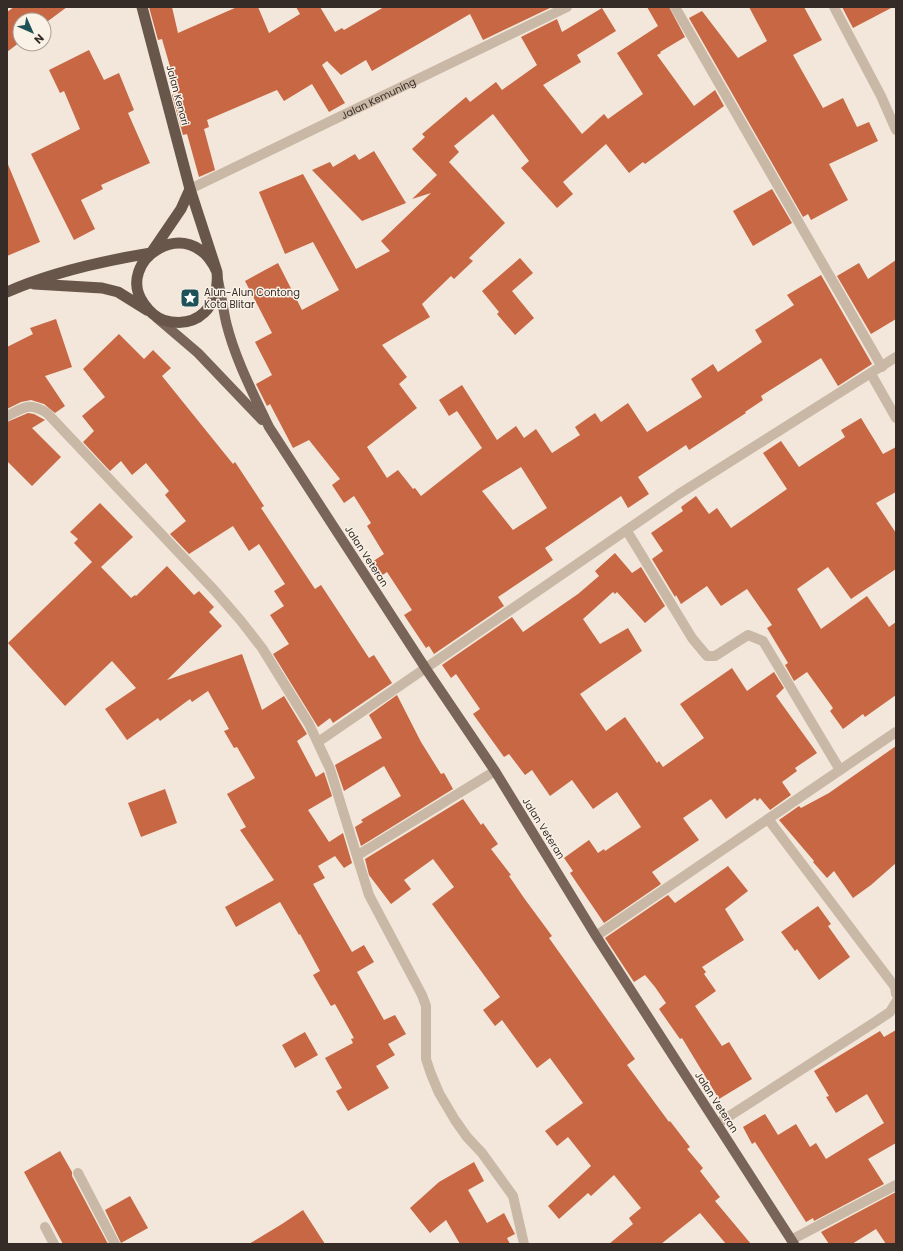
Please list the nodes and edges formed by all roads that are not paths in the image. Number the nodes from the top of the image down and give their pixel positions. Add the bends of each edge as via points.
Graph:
1 (142, 7) edge
2 (567, 7) edge
3 (675, 7) edge
4 (834, 7) edge
5 (896, 130) edge
6 (190, 189) junction
7 (151, 253) junction
8 (217, 272) junction
9 (26, 283) junction
10 (7, 292) edge
11 (150, 311) junction
12 (896, 357) edge
13 (882, 366) junction
14 (871, 374) junction
15 (7, 416) edge
16 (896, 418) edge
17 (269, 427) junction
18 (627, 531) junction
19 (426, 669) junction
20 (896, 732) edge
21 (318, 742) junction
22 (840, 770) junction
23 (495, 771) junction
24 (768, 819) junction
25 (360, 853) junction
26 (596, 936) junction
27 (896, 994) edge
28 (896, 1002) edge
29 (717, 1124) junction
30 (78, 1173) dead end
31 (896, 1185) edge
32 (45, 1227) dead end
33 (793, 1242) edge
34 (54, 1244) edge
35 (115, 1244) edge
36 (524, 1244) edge

1 - 6 highway, Jalan Kenari
2 - 6 street, Jalan Kemuning
3 - 13 street
4 - 5 street
6 - 7 highway via 181,209
6 - 8 highway, Jalan Kenari
7 - 8 highway via 161,246 172,243 195,246 205,253
7 - 9 highway via 88,265
7 - 11 highway via 143,264 138,282 142,301
8 - 11 highway via 218,286 215,298 198,318 186,322 173,322 160,319
8 - 17 main road, Jalan Veteran via 226,323 249,386
9 - 10 highway
9 - 11 highway via 102,288 118,292
11 - 17 main road, Jalan Veteran via 198,353
12 - 13 street
13 - 14 street
14 - 16 street
14 - 18 street via 679,494
15 - 21 street via 27,406 36,407 47,413 242,621 262,648
17 - 19 main road, Jalan Veteran
18 - 19 street
18 - 22 street via 692,638 707,656 716,656 748,635 763,641
19 - 21 street
19 - 23 main road, Jalan Veteran
20 - 22 street
21 - 25 street
22 - 24 street
23 - 25 street
23 - 26 main road, Jalan Veteran
24 - 26 street
24 - 27 street via 895,988
25 - 36 street via 370,895 426,1006 426,1058 431,1074 455,1120 513,1196
26 - 29 main road, Jalan Veteran
28 - 29 street via 890,1012
29 - 33 main road, Jalan Veteran
30 - 35 street
31 - 33 street
32 - 34 street

